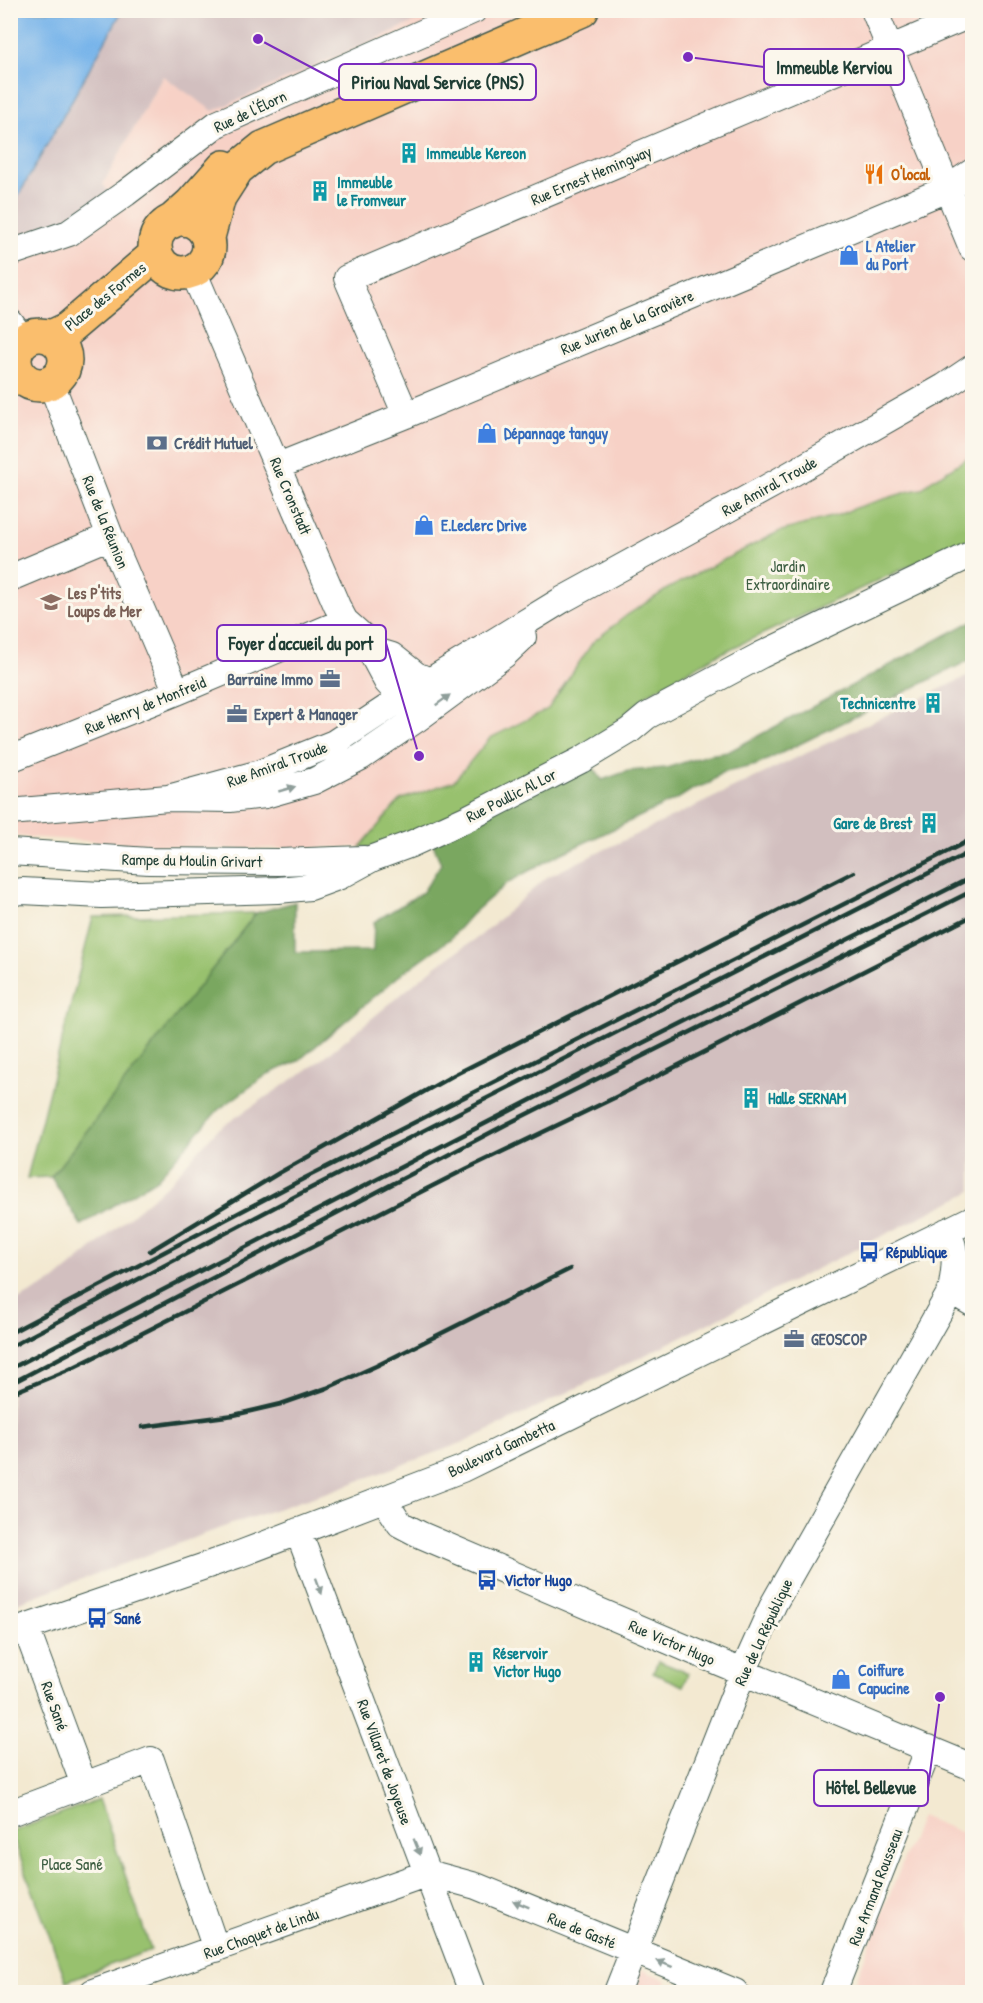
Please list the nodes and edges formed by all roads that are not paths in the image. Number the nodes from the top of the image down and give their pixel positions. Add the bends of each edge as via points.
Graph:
1 (474, 10) edge
2 (558, 10) edge
3 (582, 10) edge
4 (874, 10) edge
5 (972, 14) edge
6 (890, 48) junction
7 (972, 172) edge
8 (947, 189) junction
9 (171, 222) junction
10 (208, 237) junction
11 (972, 248) edge
12 (10, 253) edge
13 (173, 264) junction
14 (29, 359) edge
15 (972, 368) edge
16 (406, 415) junction
17 (278, 466) junction
18 (110, 536) junction
19 (972, 554) edge
20 (10, 578) edge
21 (562, 600) junction
22 (345, 621) junction
23 (369, 649) junction
24 (430, 681) junction
25 (177, 692) junction
26 (402, 698) junction
27 (417, 719) junction
28 (369, 720) junction
29 (10, 759) edge
30 (168, 798) junction
31 (10, 812) edge
32 (10, 852) edge
33 (373, 858) junction
34 (303, 861) junction
35 (287, 889) junction
36 (10, 893) edge
37 (966, 1224) edge
38 (972, 1256) edge
39 (962, 1297) edge
40 (384, 1499) junction
41 (298, 1531) junction
42 (18, 1631) edge
43 (743, 1672) junction
44 (929, 1749) junction
45 (972, 1767) edge
46 (84, 1785) junction
47 (10, 1813) edge
48 (428, 1873) junction
49 (216, 1949) junction
50 (634, 1950) junction
51 (93, 1992) edge
52 (472, 1992) edge
53 (617, 1992) edge
54 (735, 1992) edge
55 (833, 1992) edge

1 - 12 street, Rue de l'Élorn via 217,124 69,233
2 - 9 main road, Rue de l'Élorn via 258,139 232,159
3 - 10 main road via 263,148 237,169 219,197
4 - 6 street
5 - 6 street, Rue Ernest Hemingway
6 - 8 street
6 - 16 street, Rue Ernest Hemingway via 347,278
7 - 8 street, Rue Jurien de la Gravière
8 - 11 street
8 - 16 street, Rue Jurien de la Gravière
9 - 10 main road via 180,219 197,224
9 - 13 main road via 163,227 155,244
10 - 13 main road via 207,257 202,265
13 - 14 main road, Place des Formes via 80,338
13 - 17 street, Rue Cronstadt
14 - 18 street, Rue de la Réunion
15 - 21 street, Rue Amiral Troude via 820,458
16 - 17 street, Rue Jurien de la Gravière
17 - 22 street, Rue Cronstadt
18 - 20 street
18 - 25 street, Rue de la Réunion
19 - 33 street, Rue Poullic Al Lor via 760,655 647,716 581,760 470,817
21 - 24 street, Rue Amiral Troude
27 -> 21 street, Rue Amiral Troude via 504,655
22 - 23 street, Rue Cronstadt via 363,637
22 - 25 street, Rue Henry de Monfreid
23 - 24 street via 392,656
23 - 26 street, Rue Cronstadt via 387,682
23 - 28 street via 373,689
24 - 26 street, Rue Amiral Troude
25 - 29 street, Rue Henry de Monfreid
26 - 27 street, Rue Cronstadt
26 - 28 street, Rue Amiral Troude
30 -> 27 street, Rue Amiral Troude via 230,799 303,785 361,757
28 - 30 street, Rue Amiral Troude via 334,743 277,767
30 - 31 street, Rue Amiral Troude
32 - 34 street, Rampe du Moulin Grivart via 149,861
33 - 34 street, Rampe du Moulin Grivart
33 - 35 street, Rue Poullic Al Lor via 340,876
34 - 35 street via 300,881
35 - 36 street, Rue Poullic Al Lor via 102,895
37 - 39 street, Rue de la République via 953,1241
37 - 40 street, Boulevard Gambetta via 462,1469
38 - 39 street, Rue de la République
39 - 43 street, Rue de la République via 774,1603
40 - 41 street, Boulevard Gambetta
40 - 43 street, Rue Victor Hugo via 400,1524 421,1535
41 - 42 street, Boulevard Gambetta
41 -> 48 street, Rue Villaret de Joyeuse
42 - 46 street, Rue Sané
43 - 44 street, Rue Victor Hugo
43 - 50 street, Rue de la République
44 - 45 street, Rue Victor Hugo
44 - 55 street, Rue Armand Rousseau
46 - 47 street
46 - 49 street via 151,1760
48 - 49 street, Rue Choquet de Lindu
50 -> 48 street, Rue de Gasté via 476,1886
48 - 52 street, Rue Villaret de Joyeuse
49 - 51 street, Rue Choquet de Lindu
50 - 53 street, Rue de la République
54 -> 50 street, Rue de Gasté

